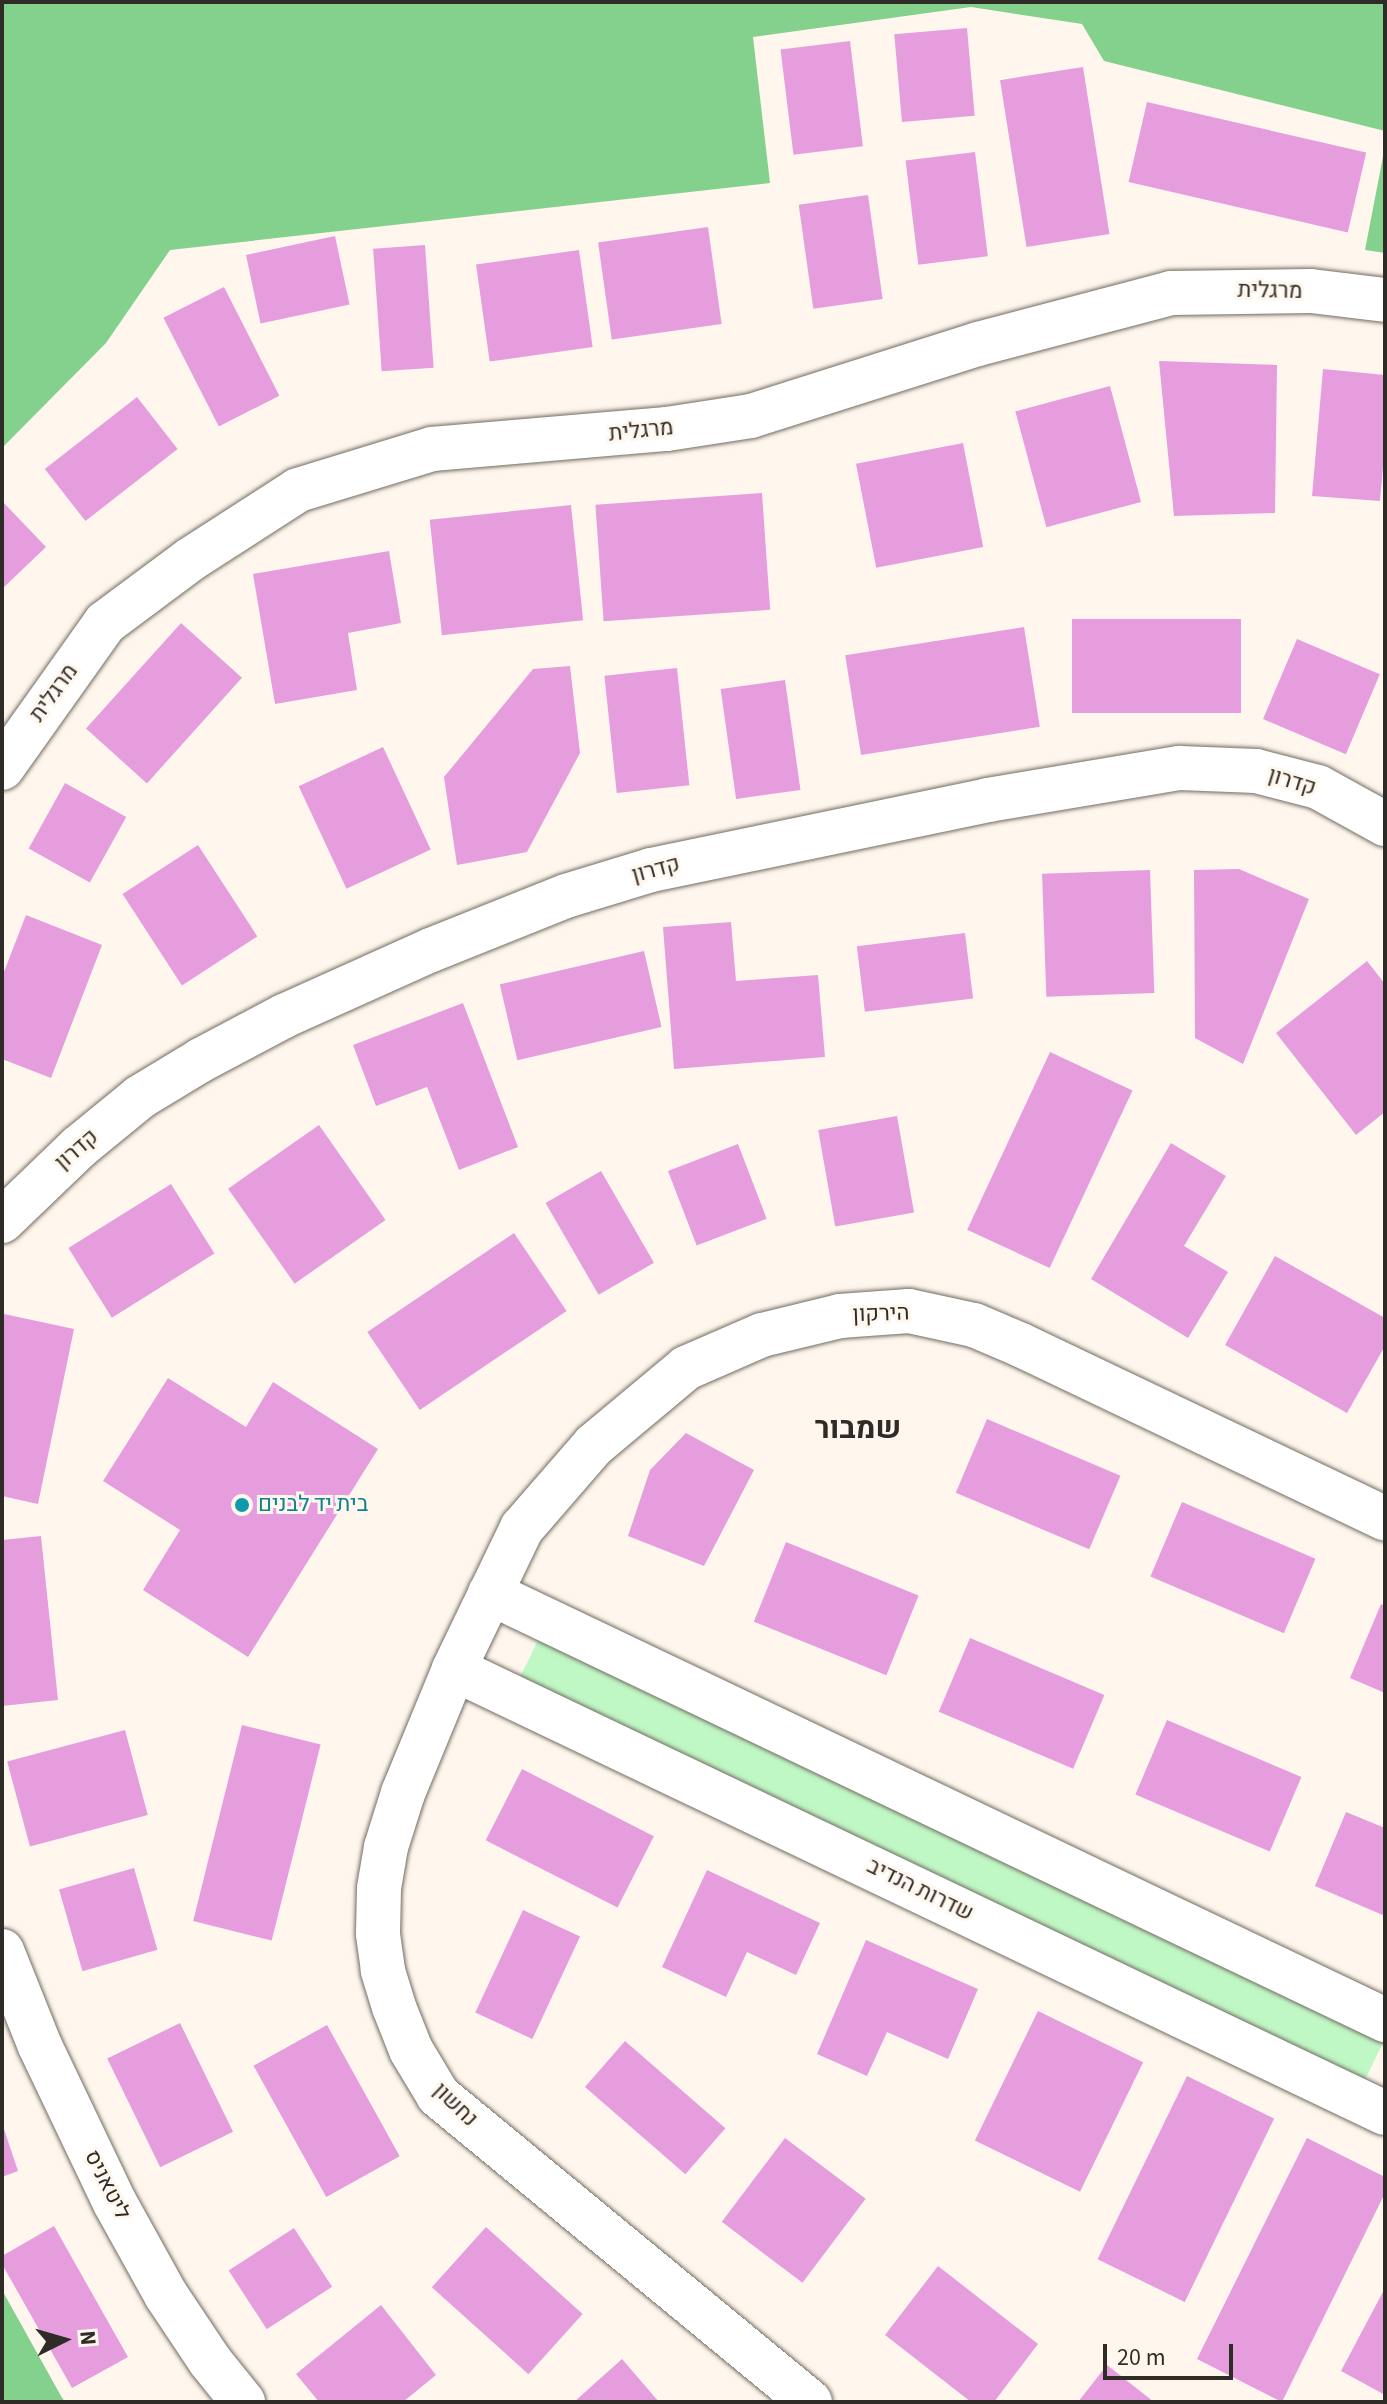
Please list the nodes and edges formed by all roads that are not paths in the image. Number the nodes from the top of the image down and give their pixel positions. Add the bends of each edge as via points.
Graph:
1 (1385, 300) edge
2 (2, 768) edge
3 (1385, 824) edge
4 (2, 1221) edge
5 (1385, 1519) edge
6 (490, 1593) junction
7 (463, 1650) junction
8 (2, 1951) edge
9 (1385, 2020) edge
10 (1385, 2113) edge
11 (243, 2402) edge
12 (810, 2402) edge

1 - 2 street, מרגלית via 1311,291 1171,293 978,344 751,416 667,429 432,449 298,490 105,623
3 - 4 street, קדרון via 1318,787 1256,771 1180,768 988,800 651,870 566,896 431,950 201,1060 140,1097
5 - 6 street, הירקון via 974,1325 909,1311 840,1316 762,1335 686,1368 594,1445 522,1528
6 - 7 street, הירקון
6 - 9 street
7 - 10 street, שדרות הנדיב
7 - 12 street, נחשון via 403,1793 379,1888 383,1970 411,2050 438,2095
8 - 11 street, ליטאניס via 40,2046 115,2203 166,2295

